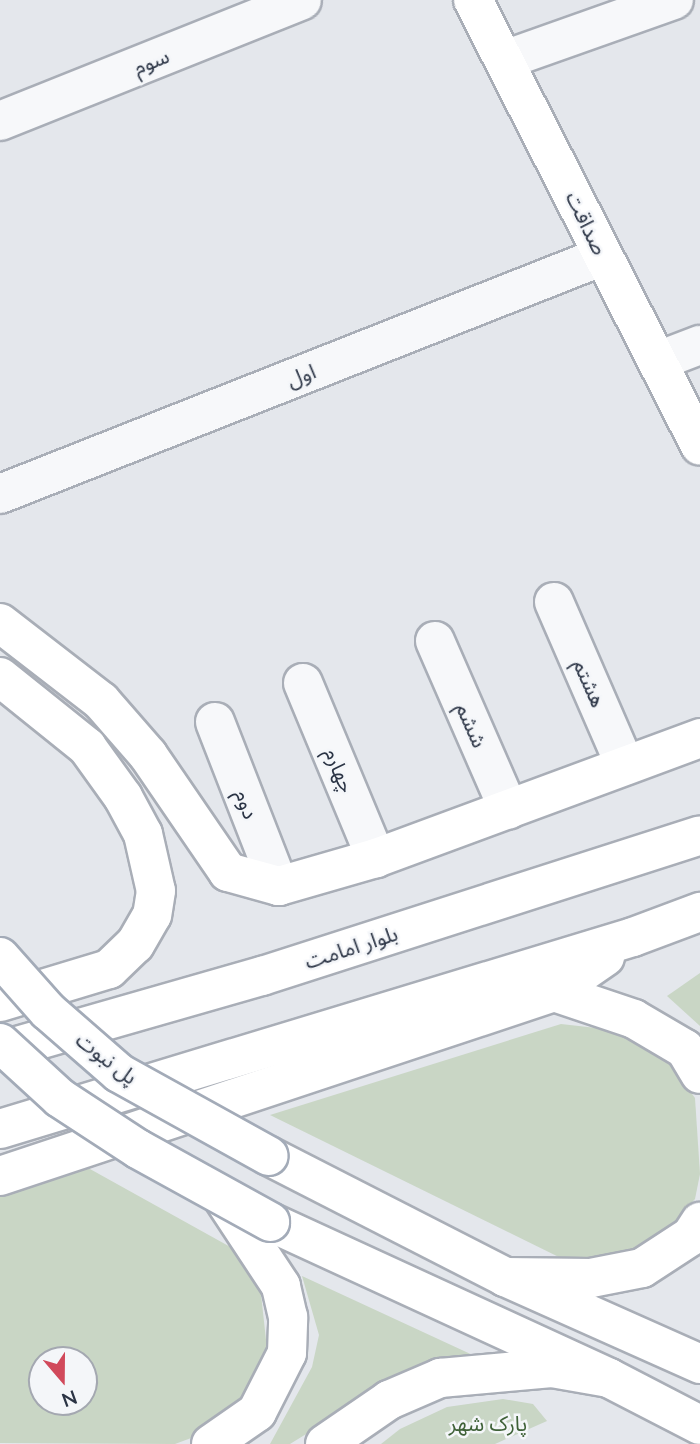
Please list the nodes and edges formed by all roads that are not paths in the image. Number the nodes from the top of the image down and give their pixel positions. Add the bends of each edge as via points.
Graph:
1 (302, 0) edge
2 (473, 0) edge
3 (674, 0) edge
4 (507, 59) junction
5 (0, 121) edge
6 (603, 256) junction
7 (700, 345) edge
8 (658, 361) junction
9 (700, 445) edge
10 (0, 494) edge
11 (554, 602) dead end
12 (0, 623) edge
13 (435, 640) dead end
14 (0, 677) edge
15 (303, 683) dead end
16 (215, 722) dead end
17 (700, 738) edge
18 (625, 765) junction
19 (509, 810) junction
20 (700, 835) edge
21 (376, 858) junction
22 (279, 886) junction
23 (700, 912) edge
24 (633, 937) junction
25 (0, 957) edge
26 (554, 992) junction
27 (0, 1002) edge
28 (0, 1043) edge
29 (0, 1051) edge
30 (700, 1074) edge
31 (11, 1126) edge
32 (0, 1176) edge
33 (223, 1198) junction
34 (700, 1222) edge
35 (505, 1277) junction
36 (700, 1364) edge
37 (609, 1378) junction
38 (700, 1425) edge
39 (211, 1444) edge
40 (325, 1444) edge

1 - 5 street, سوم
2 - 4 main road, صداقت
3 - 4 street
4 - 6 main road, صداقت
6 - 8 main road, صداقت
6 - 10 street, اول
7 - 8 street
8 - 9 main road, صداقت
11 - 18 street, هشتم
12 - 22 main road via 101,701 148,755 228,872
13 - 19 street, ششم
14 - 27 main road via 87,747 143,834 156,891 152,915 135,944 109,969
15 - 21 street, چهارم
16 - 22 street, دوم
17 - 18 main road
18 - 19 main road
19 - 21 main road
20 - 29 main road, بلوار امامت via 262,976
21 - 22 main road
23 - 24 main road
24 - 26 main road
24 - 31 main road
25 - 35 main road, پل نبوت, bridge via 48,1011 119,1073
26 - 30 main road via 634,1019 685,1049
26 - 32 main road
28 - 33 main road, bridge via 60,1098
33 - 37 main road, bridge
33 - 39 main road via 281,1286 288,1317 287,1353 257,1412
34 - 35 main road via 691,1236 642,1268 592,1278
35 - 36 main road, پل نبوت
37 - 38 main road
37 - 40 main road via 552,1368 440,1378 389,1401

